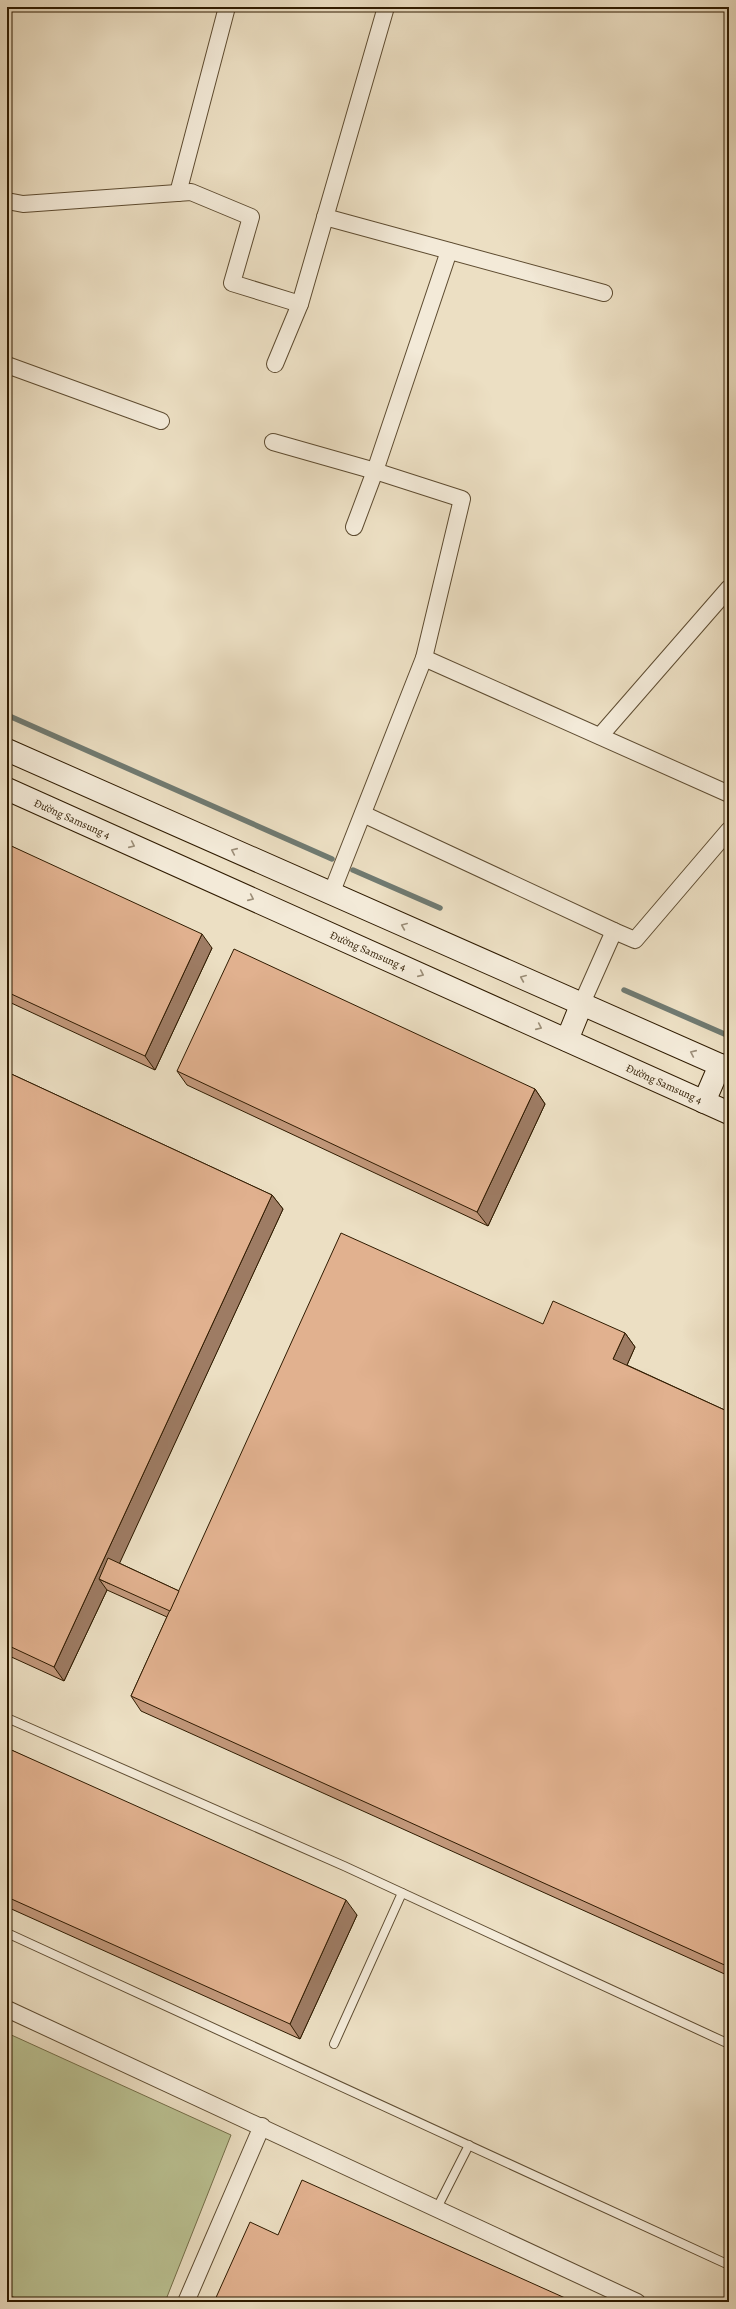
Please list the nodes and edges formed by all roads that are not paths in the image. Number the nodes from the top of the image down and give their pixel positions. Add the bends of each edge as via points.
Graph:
1 (227, 7) edge
2 (386, 7) edge
3 (178, 193) junction
4 (7, 202) edge
5 (325, 217) junction
6 (449, 251) junction
7 (604, 293) dead end
8 (300, 304) junction
9 (275, 364) dead end
10 (7, 365) edge
11 (161, 421) dead end
12 (273, 442) dead end
13 (375, 471) junction
14 (354, 527) dead end
15 (729, 588) edge
16 (424, 658) junction
17 (600, 736) junction
18 (7, 750) edge
19 (7, 789) edge
20 (729, 794) edge
21 (363, 814) junction
22 (729, 830) edge
23 (331, 894) junction
24 (614, 931) junction
25 (582, 1003) junction
26 (567, 1040) junction
27 (725, 1067) edge
28 (704, 1102) junction
29 (729, 1113) edge
30 (7, 1718) edge
31 (402, 1892) junction
32 (7, 1933) edge
33 (7, 2009) edge
34 (334, 2044) dead end
35 (729, 2044) edge
36 (262, 2126) junction
37 (468, 2145) junction
38 (437, 2208) junction
39 (729, 2265) edge
40 (186, 2302) edge
41 (637, 2302) edge

1 - 3 street
2 - 5 street
3 - 4 street via 23,204
3 - 8 street via 191,192 251,217 232,283
5 - 6 street
5 - 8 street
6 - 7 street
6 - 13 street
8 - 9 street
10 - 11 street
12 - 13 street
13 - 14 street
13 - 16 street via 462,499
15 - 17 street
16 - 17 street
16 - 21 street
17 - 20 street
23 -> 18 main road
19 -> 26 main road, Đường Samsung 4
21 - 23 street
21 - 24 street
22 - 24 street via 635,940
25 -> 23 main road
24 - 25 street
25 - 26 main road
27 -> 25 main road
26 - 28 main road, Đường Samsung 4
27 - 28 main road
28 - 29 main road, Đường Samsung 4
30 - 31 lane
31 - 34 lane
31 - 35 lane
32 - 37 lane
33 - 36 street
36 - 38 street
36 - 40 street
37 - 38 lane
37 - 39 lane
38 - 41 street

